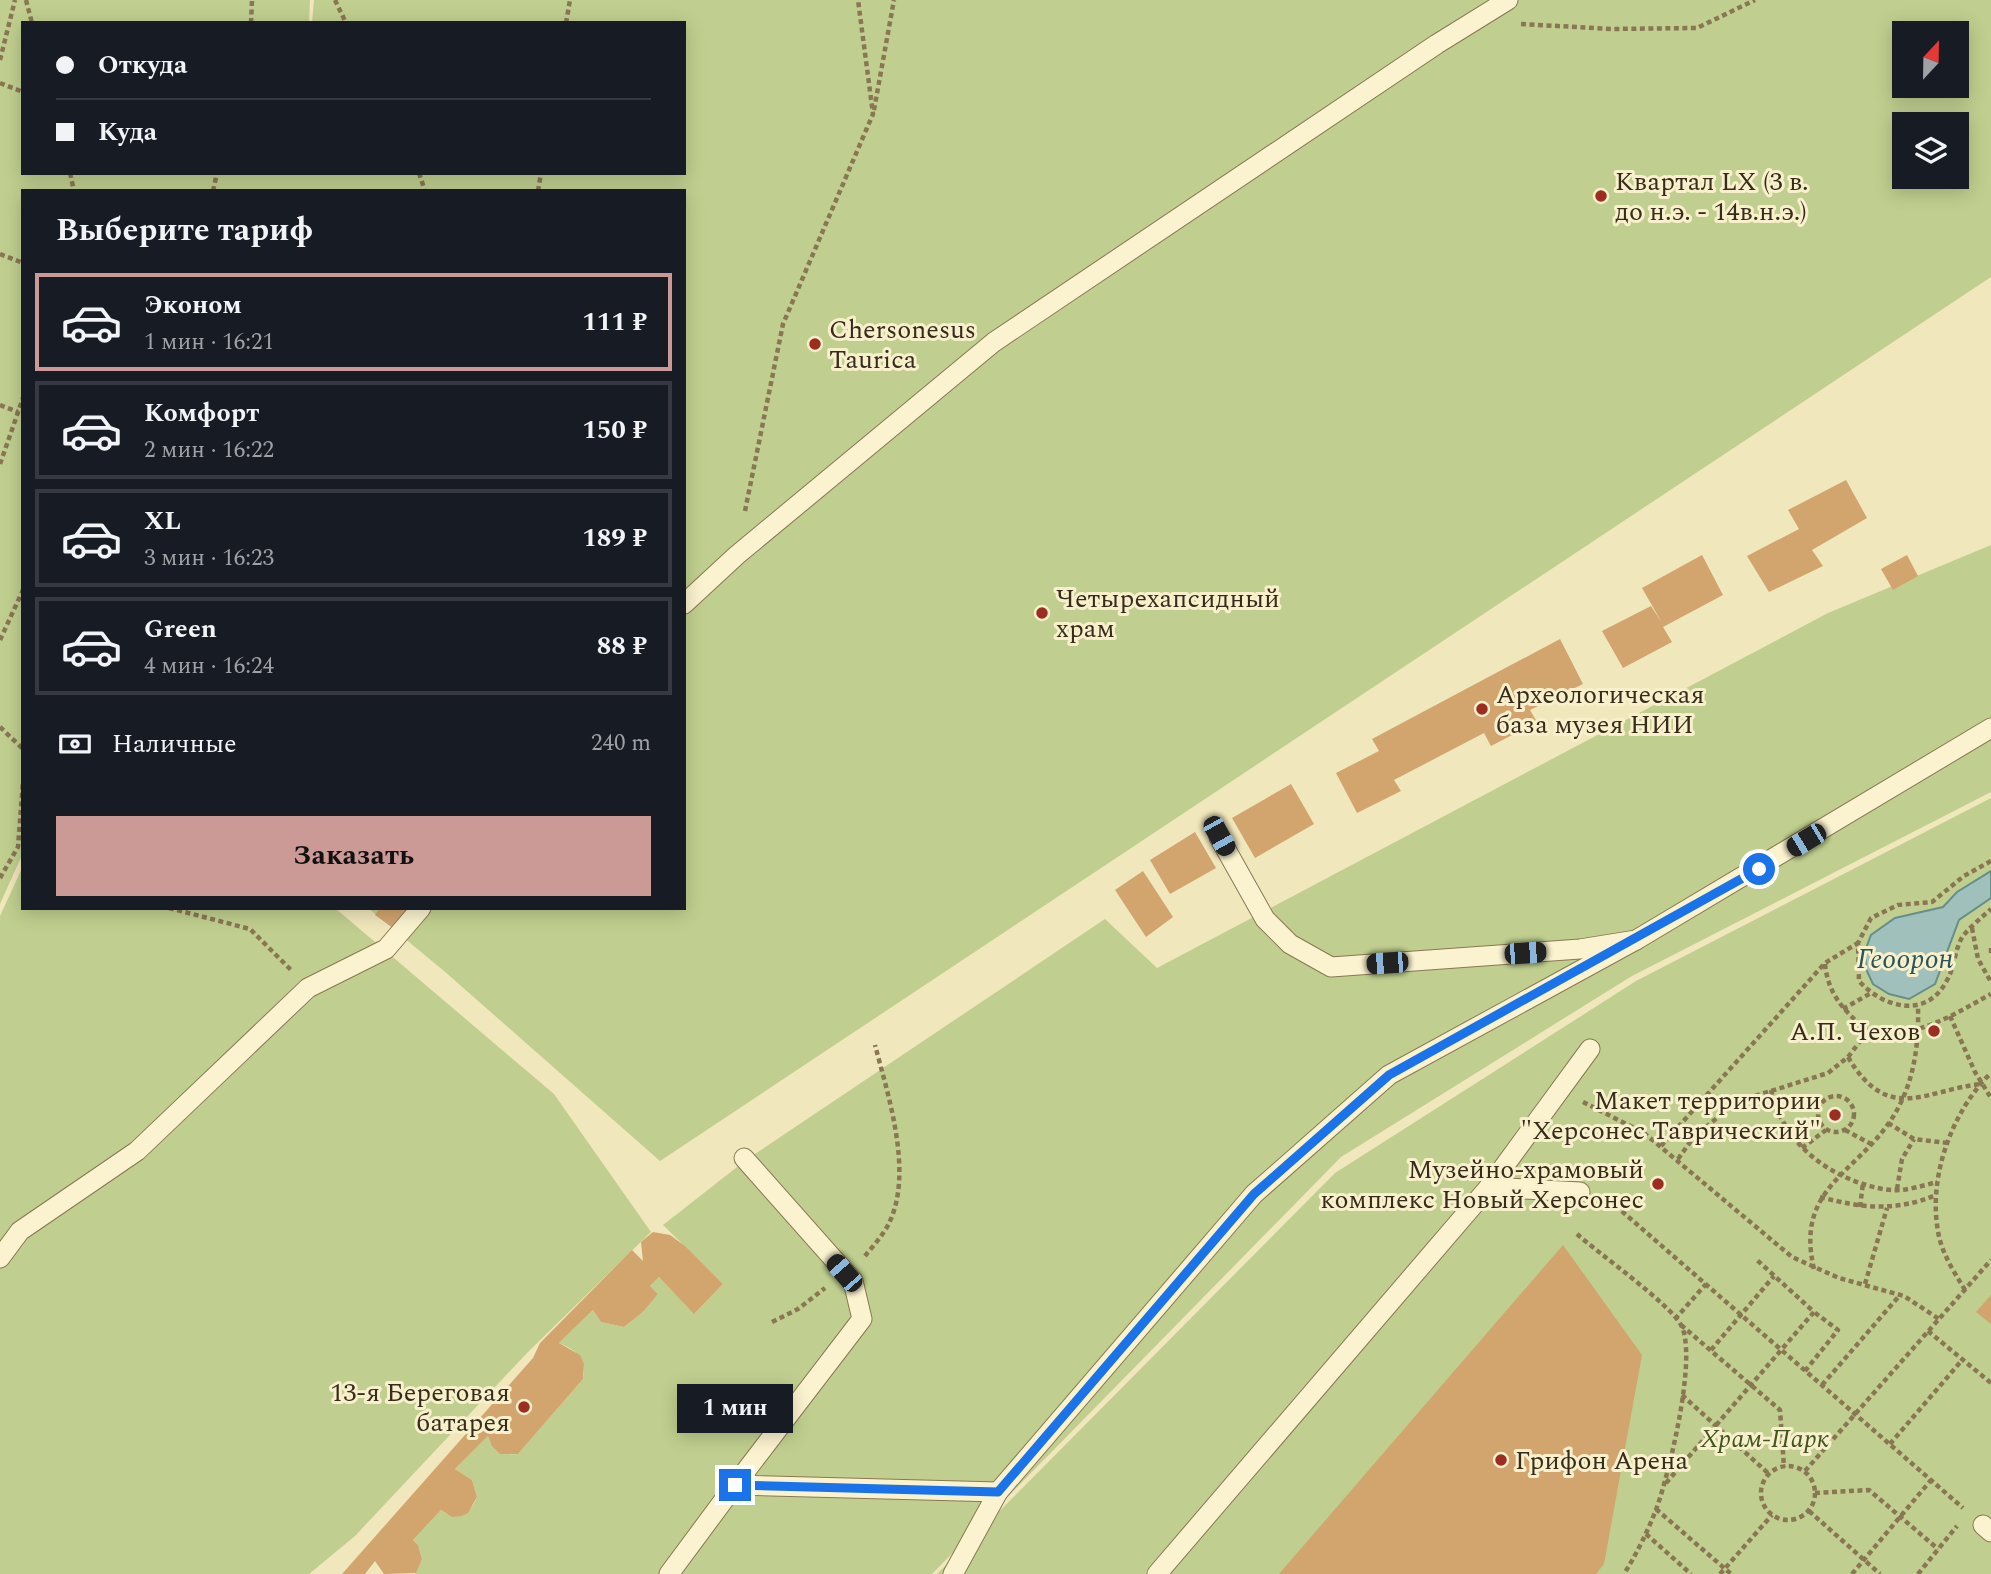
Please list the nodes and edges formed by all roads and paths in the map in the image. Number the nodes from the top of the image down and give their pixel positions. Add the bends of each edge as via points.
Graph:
1 (15, 0) edge
2 (26, 0) edge
3 (252, 0) edge
4 (335, 0) edge
5 (570, 0) edge
6 (858, 0) edge
7 (894, 0) edge
8 (1508, 0) edge
9 (1755, 0) edge
10 (31, 21) edge
11 (251, 21) edge
12 (345, 21) edge
13 (566, 21) edge
14 (1512, 26) dead end
15 (0, 60) edge
16 (0, 83) edge
17 (21, 91) edge
18 (873, 114) junction
19 (0, 254) edge
20 (21, 262) edge
21 (21, 404) edge
22 (0, 405) edge
23 (18, 412) junction
24 (0, 464) edge
25 (737, 555) junction
26 (21, 594) edge
27 (686, 602) edge
28 (0, 640) edge
29 (0, 727) edge
30 (1991, 728) edge
31 (21, 747) edge
32 (21, 814) edge
33 (1219, 836) dead end
34 (1991, 861) edge
35 (0, 878) edge
36 (1991, 909) edge
37 (177, 910) edge
38 (419, 910) edge
39 (1972, 926) junction
40 (1636, 940) junction
41 (1857, 943) junction
42 (1991, 948) edge
43 (1991, 956) edge
44 (1825, 963) junction
45 (1991, 982) edge
46 (308, 988) junction
47 (1871, 993) junction
48 (1991, 994) edge
49 (1918, 1006) junction
50 (1843, 1009) junction
51 (1950, 1016) junction
52 (1919, 1030) junction
53 (1868, 1031) junction
54 (875, 1045) dead end
55 (1590, 1049) dead end
56 (1848, 1057) junction
57 (1991, 1073) edge
58 (1982, 1084) junction
59 (1558, 1090) junction
60 (1772, 1090) junction
61 (1902, 1098) junction
62 (1991, 1098) edge
63 (1888, 1123) junction
64 (1826, 1130) junction
65 (1845, 1130) junction
66 (1914, 1139) junction
67 (1948, 1143) junction
68 (1871, 1144) junction
69 (1661, 1146) junction
70 (1802, 1148) junction
71 (744, 1158) dead end
72 (1678, 1159) junction
73 (1840, 1174) junction
74 (1937, 1182) junction
75 (1863, 1183) junction
76 (1489, 1187) junction
77 (1897, 1189) junction
78 (1580, 1192) dead end
79 (1936, 1195) junction
80 (1820, 1197) junction
81 (1609, 1200) dead end
82 (1860, 1207) junction
83 (1887, 1208) junction
84 (1577, 1234) dead end
85 (0, 1258) edge
86 (1757, 1260) dead end
87 (1991, 1260) edge
88 (1814, 1269) junction
89 (844, 1273) junction
90 (1774, 1276) junction
91 (1706, 1284) junction
92 (1866, 1284) junction
93 (1965, 1290) junction
94 (1900, 1295) junction
95 (1814, 1312) junction
96 (1740, 1314) junction
97 (1675, 1319) junction
98 (1939, 1319) junction
99 (772, 1322) dead end
100 (1681, 1325) junction
101 (1928, 1331) junction
102 (1780, 1349) junction
103 (1711, 1350) junction
104 (1963, 1359) junction
105 (1805, 1371) junction
106 (1991, 1383) edge
107 (1750, 1384) junction
108 (1822, 1385) junction
109 (1682, 1395) junction
110 (1855, 1414) junction
111 (1715, 1425) junction
112 (1890, 1444) junction
113 (1784, 1466) junction
114 (1805, 1471) junction
115 (1769, 1474) junction
116 (1931, 1480) junction
117 (735, 1485) junction
118 (1663, 1486) junction
119 (998, 1492) junction
120 (1815, 1493) junction
121 (1656, 1510) junction
122 (1809, 1511) junction
123 (1772, 1515) junction
124 (1901, 1517) junction
125 (1981, 1523) edge
126 (1646, 1534) junction
127 (1938, 1549) junction
128 (1864, 1560) junction
129 (1725, 1568) junction
130 (669, 1574) edge
131 (953, 1574) edge
132 (1157, 1574) edge
133 (1624, 1574) edge
134 (1691, 1574) edge
135 (1720, 1574) edge
136 (1731, 1574) edge
137 (1852, 1574) edge
138 (1880, 1574) edge
139 (1918, 1574) edge

1 - 15 path
2 - 10 path
3 - 11 path
4 - 12 path
5 - 13 path
6 - 18 path
7 - 18 path
8 - 25 lane via 995,342
9 - 14 path via 1697,28
16 - 17 path
18 - 25 path via 783,324
19 - 20 path
21 - 23 path
22 - 23 path
23 - 24 path
25 - 27 lane
26 - 28 path
29 - 31 path
30 - 40 lane
32 - 35 path via 19,847
33 - 40 lane via 1265,919 1290,944 1331,967 1580,949
34 - 41 path via 1932,902 1898,905 1871,918
36 - 39 path
37 - 46 path via 250,929
38 - 46 lane via 386,949
39 - 45 path via 1978,959
39 - 49 path via 1957,948 1947,982 1938,994
40 - 119 lane via 1389,1075 1254,1194
41 - 44 path
41 - 47 path via 1859,981
42 - 43 path
44 - 50 path via 1826,980
44 - 69 path
46 - 85 lane via 137,1151 20,1231
47 - 49 path via 1896,1006
47 - 50 path
48 - 51 path
49 - 52 path
50 - 53 path
51 - 52 path
51 - 58 path
52 - 53 path via 1898,1034
52 - 61 path via 1917,1053
53 - 56 path
54 - 89 path via 893,1112 900,1182 890,1221 866,1255
55 - 59 lane
56 - 60 path via 1828,1073
56 - 61 path via 1871,1083
57 - 58 path
58 - 61 path via 1918,1100
58 - 62 path
58 - 67 path
59 - 69 path
59 - 76 lane
60 - 70 path via 1779,1117
60 - 72 path via 1736,1102 1693,1138
61 - 63 path
63 - 66 path
63 - 68 path
64 - 65 path
64 - 65 path via 1819,1120 1819,1108 1825,1099 1836,1096 1847,1100 1854,1111
64 - 70 path
65 - 68 path
66 - 67 path
66 - 77 path via 1902,1159
67 - 74 path
68 - 73 path
69 - 72 path
70 - 73 path
71 - 89 lane
72 - 88 path via 1792,1257
73 - 75 path
73 - 80 path
74 - 77 path
74 - 79 path
75 - 77 path
75 - 82 path
76 - 78 lane
76 - 132 lane
79 - 83 path
79 - 93 path via 1938,1234
80 - 82 path
80 - 88 path via 1809,1242
81 - 91 path
82 - 83 path
83 - 92 path
84 - 97 path
86 - 90 path
87 - 93 path
88 - 92 path
89 - 99 path via 798,1309
89 - 117 lane via 853,1281 862,1319
90 - 95 path
90 - 96 path
91 - 96 path
91 - 97 path
92 - 94 path
93 - 98 path
94 - 98 path
94 - 108 path
95 - 102 path
95 - 105 path via 1838,1331
96 - 102 path
96 - 103 path
97 - 100 path
98 - 101 path
100 - 103 path
100 - 109 path via 1686,1344
101 - 104 path
101 - 110 path
102 - 105 path
102 - 107 path
103 - 107 path
104 - 106 path
104 - 112 path
105 - 108 path
107 - 111 path
107 - 113 path via 1780,1410
108 - 110 path
109 - 111 path
109 - 118 path
110 - 112 path
110 - 114 path
111 - 115 path
111 - 118 path
112 - 116 path
113 - 114 path
113 - 115 path
114 - 120 path
115 - 123 path via 1761,1492
116 - 124 path
116 - 125 path
117 - 119 lane
117 - 130 lane
118 - 121 path
119 - 131 lane
120 - 122 path
120 - 124 path via 1869,1490
121 - 126 path
121 - 129 path
122 - 123 path via 1790,1520
122 - 128 path
123 - 129 path
124 - 127 path
124 - 128 path
125 - 127 path
126 - 133 path
126 - 134 path
127 - 139 path
128 - 137 path
128 - 138 path
129 - 135 path
129 - 136 path

